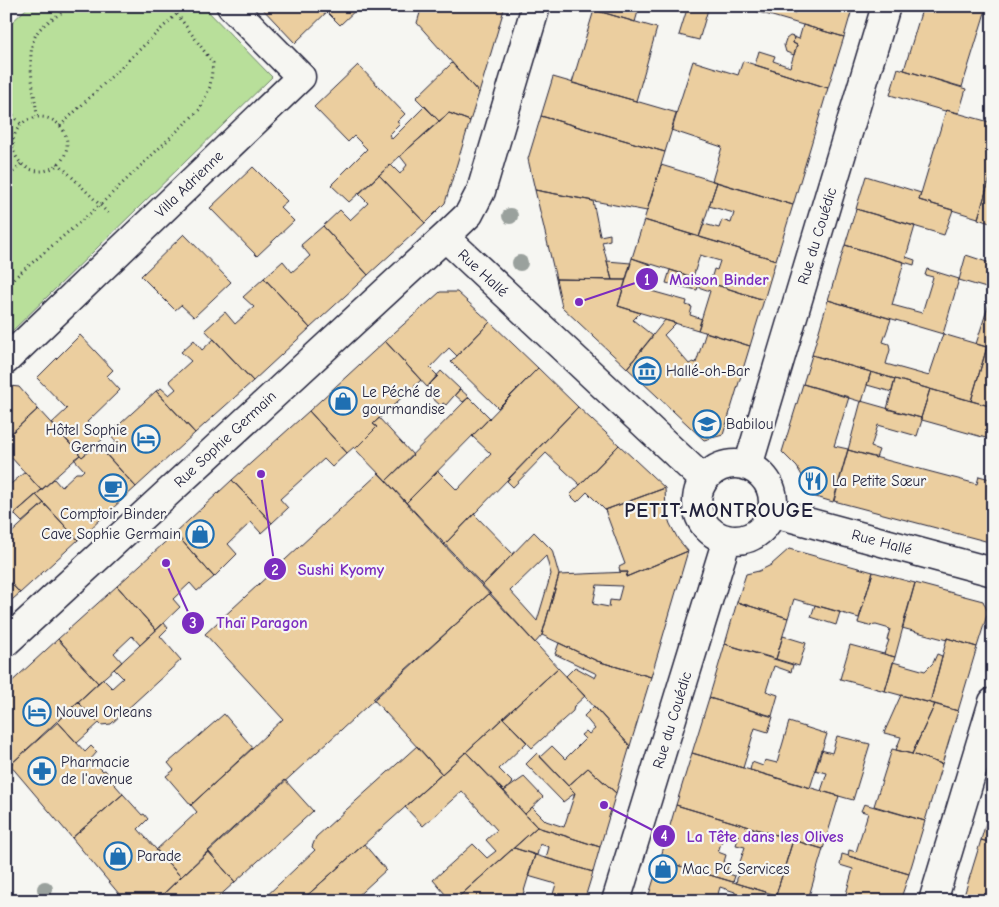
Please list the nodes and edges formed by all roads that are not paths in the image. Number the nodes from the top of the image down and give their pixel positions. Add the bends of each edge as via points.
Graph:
1 (231, 6) edge
2 (536, 6) edge
3 (886, 6) edge
4 (445, 237) junction
5 (6, 360) edge
6 (748, 466) junction
7 (704, 480) junction
8 (770, 512) junction
9 (727, 539) junction
10 (993, 572) edge
11 (6, 642) edge
12 (993, 702) edge
13 (616, 901) edge
14 (933, 901) edge

1 - 5 street, Villa Adrienne via 301,77
2 - 4 street, Rue Hallé via 481,191 469,214
3 - 6 street, Rue du Couédic
4 - 7 street, Rue Hallé
4 - 11 street, Rue Sophie Germain
6 - 7 street via 724,466 712,471
6 - 8 street via 758,472 771,491
7 - 9 street via 696,503 699,516 715,535
8 - 9 street via 758,532 748,538
8 - 10 street, Rue Hallé
9 - 13 street, Rue du Couédic
12 - 14 street

